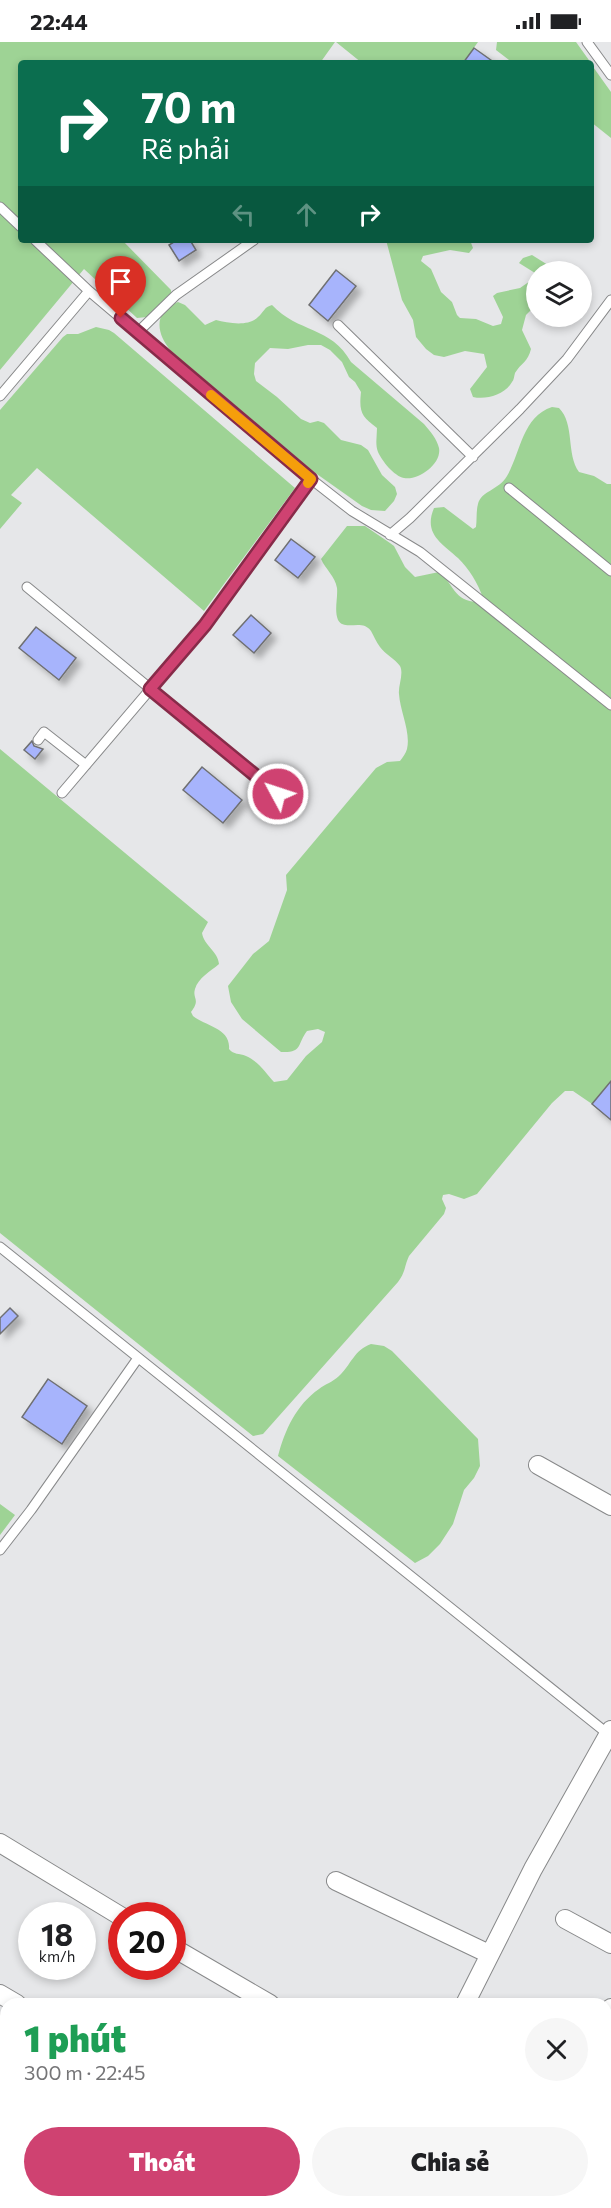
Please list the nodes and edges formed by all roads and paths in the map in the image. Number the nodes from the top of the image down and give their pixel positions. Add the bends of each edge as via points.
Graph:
1 (586, 42) edge
2 (611, 75) edge
3 (0, 207) edge
4 (18, 224) edge
5 (38, 243) edge
6 (250, 243) edge
7 (89, 291) junction
8 (611, 300) edge
9 (338, 325) dead end
10 (138, 332) junction
11 (0, 396) edge
12 (473, 457) junction
13 (311, 479) junction
14 (509, 488) dead end
15 (390, 534) junction
16 (611, 571) edge
17 (27, 587) dead end
18 (150, 689) junction
19 (611, 705) edge
20 (38, 740) dead end
21 (86, 765) junction
22 (62, 793) dead end
23 (278, 794) dead end
24 (0, 1247) edge
25 (138, 1358) junction
26 (538, 1465) dead end
27 (611, 1506) edge
28 (0, 1550) edge
29 (610, 1732) edge
30 (0, 1843) edge
31 (336, 1881) dead end
32 (108, 1909) edge
33 (565, 1920) dead end
34 (611, 1944) edge
35 (489, 1954) junction
36 (186, 1955) edge
37 (260, 1998) edge
38 (468, 1998) edge

1 - 2 lane
3 - 4 lane
5 - 7 lane
6 - 10 lane via 176,295
7 - 10 lane
7 - 11 lane
8 - 12 lane via 567,359
9 - 12 lane
10 - 13 lane
12 - 15 lane
13 - 15 lane
13 - 18 lane via 205,625
14 - 16 lane
15 - 19 lane via 420,552
17 - 18 lane
18 - 21 lane
18 - 23 lane
20 - 21 lane via 44,732
21 - 22 lane
24 - 25 lane
25 - 28 lane
25 - 29 lane
26 - 27 street
29 - 35 street
30 - 32 street
31 - 35 street
33 - 34 street
35 - 38 street
36 - 37 street

